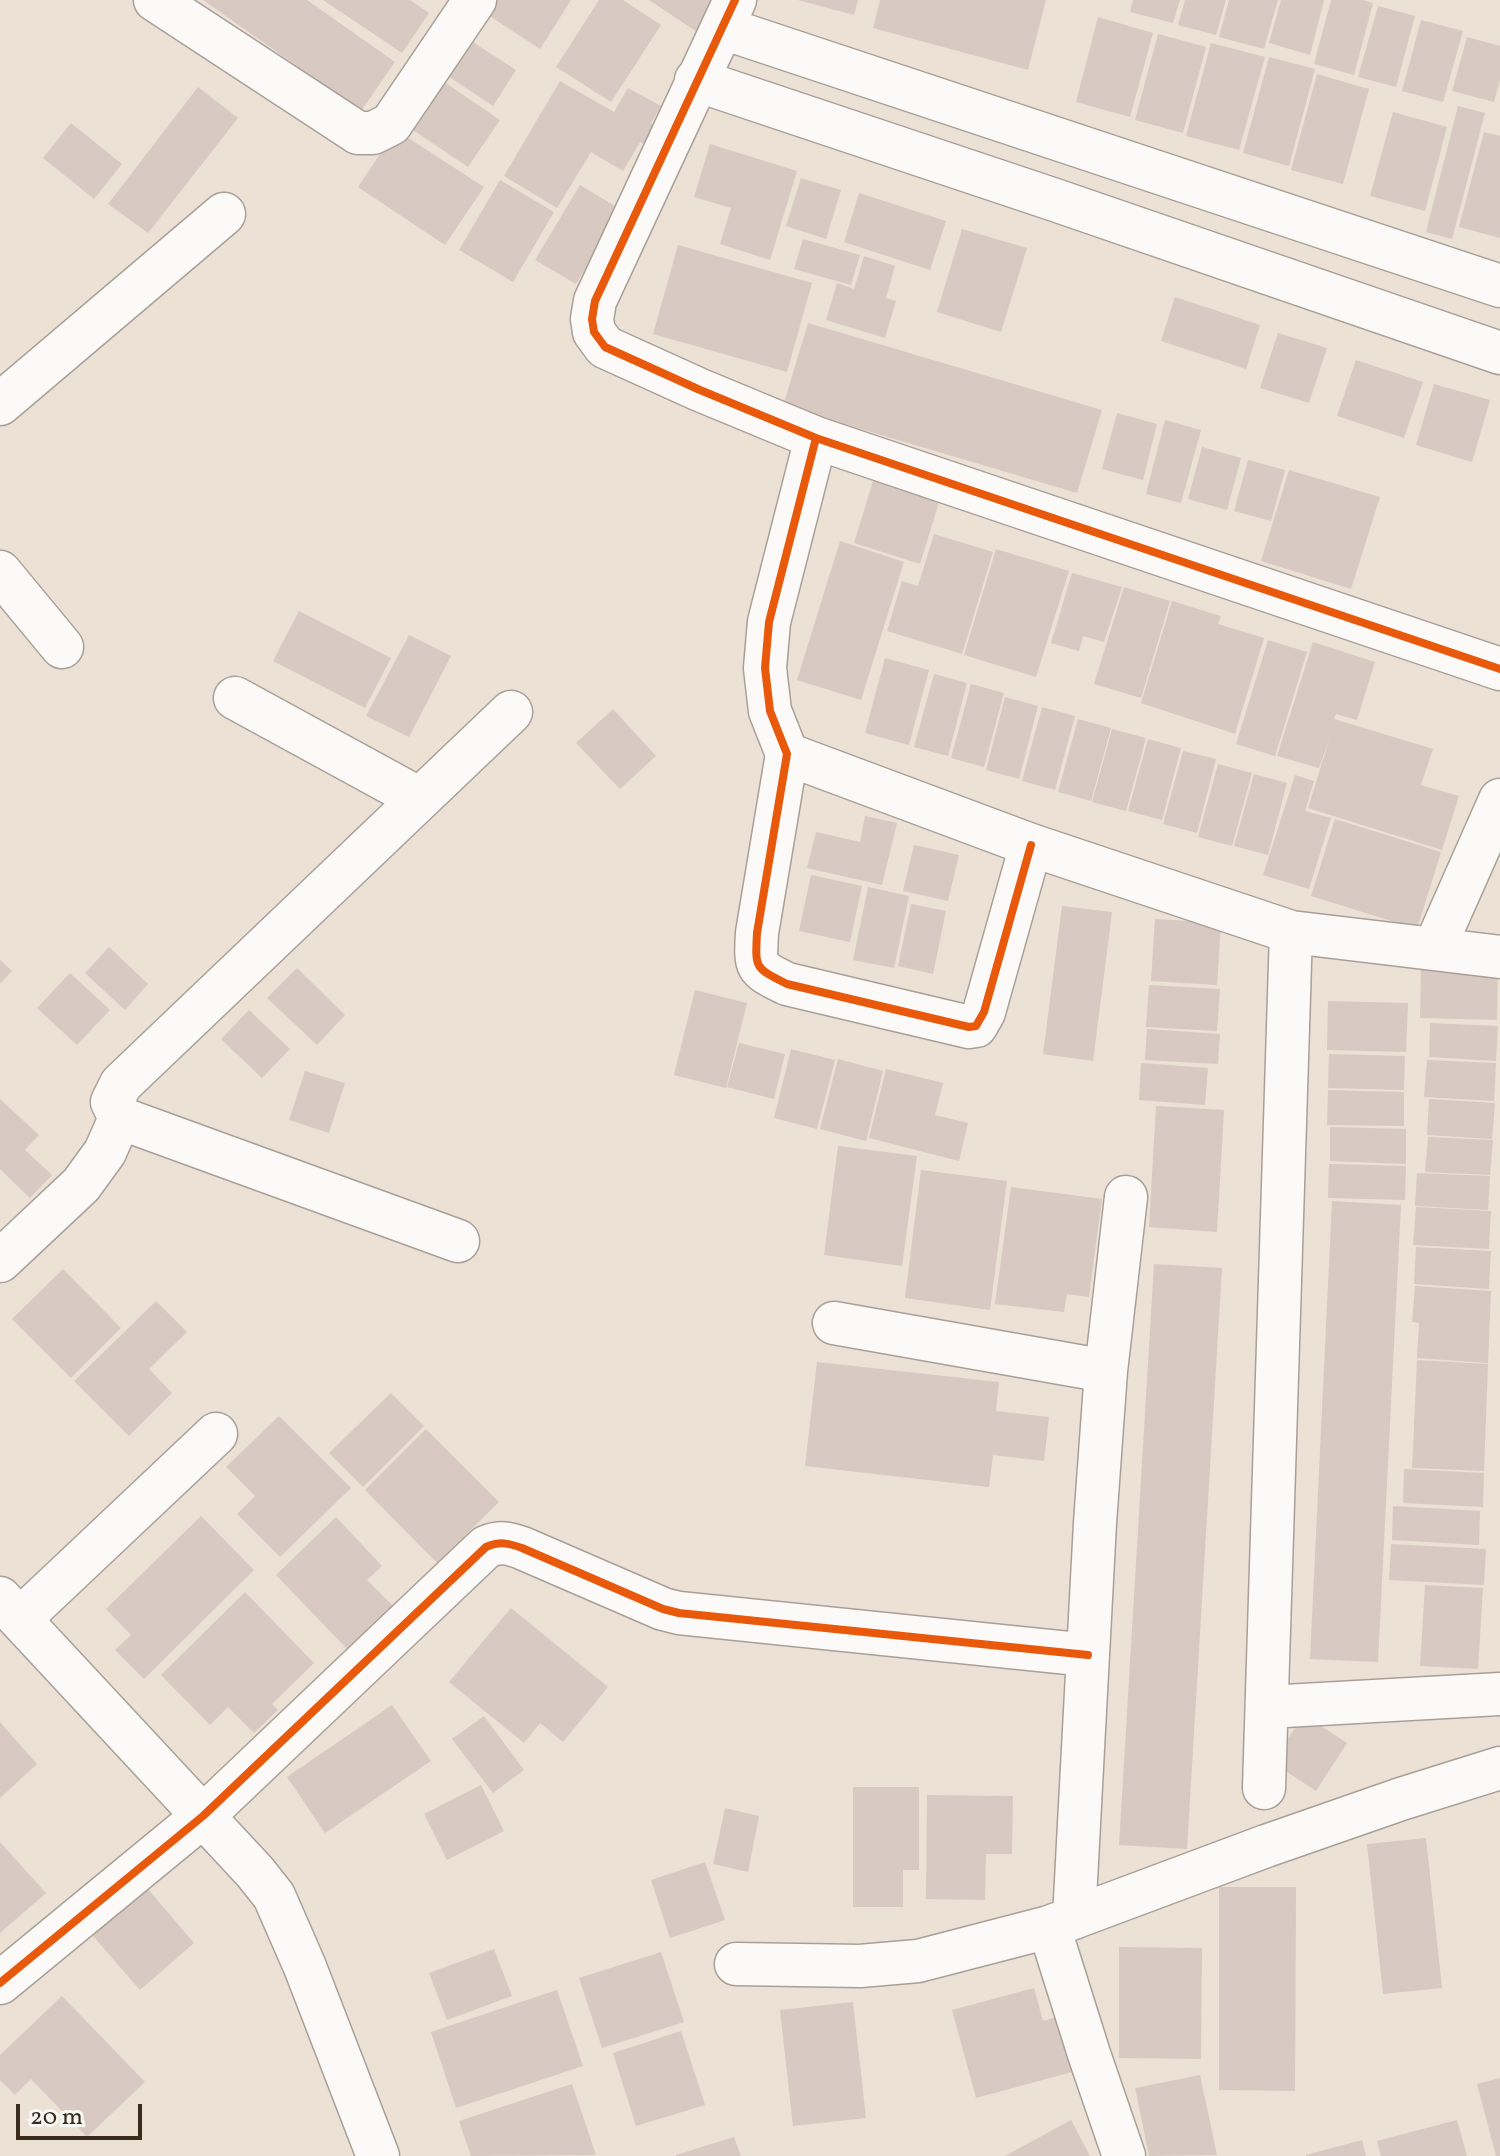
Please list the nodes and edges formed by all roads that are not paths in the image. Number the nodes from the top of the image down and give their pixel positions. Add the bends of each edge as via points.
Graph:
1 (155, 0) edge
2 (463, 4) edge
3 (729, 14) edge
4 (696, 80) junction
5 (1076, 145) junction
6 (1055, 200) junction
7 (224, 214) dead end
8 (1334, 231) junction
9 (1500, 286) edge
10 (1313, 290) junction
11 (1500, 353) edge
12 (3, 393) edge
13 (816, 438) junction
14 (0, 572) edge
15 (62, 647) dead end
16 (1500, 669) edge
17 (235, 698) dead end
18 (511, 712) dead end
19 (787, 754) junction
20 (420, 799) junction
21 (1500, 800) edge
22 (1031, 845) junction
23 (1291, 932) junction
24 (1434, 949) junction
25 (1500, 957) edge
26 (120, 1118) junction
27 (1126, 1197) dead end
28 (458, 1241) dead end
29 (0, 1261) edge
30 (834, 1323) dead end
31 (1106, 1371) junction
32 (216, 1434) dead end
33 (10, 1609) edge
34 (1088, 1655) junction
35 (1500, 1694) edge
36 (1267, 1707) junction
37 (1500, 1768) edge
38 (1264, 1788) dead end
39 (203, 1816) junction
40 (1061, 1923) junction
41 (736, 1964) dead end
42 (0, 1983) edge
43 (378, 2156) edge
44 (1124, 2156) edge

1 - 2 street via 358,133 391,124
3 - 4 street
3 - 5 street
4 - 6 street
4 - 13 street via 595,301 594,332 605,347 635,362
5 - 6 street
5 - 8 street
6 - 10 street
7 - 12 street
8 - 9 street
8 - 10 street
10 - 11 street
13 - 16 street
13 - 19 street via 769,622 766,653 770,711
14 - 15 street
17 - 20 street
18 - 20 street
19 - 22 street
19 - 22 street via 756,960 765,973 787,984 976,1026
20 - 26 street via 121,1084 112,1102
21 - 24 street
22 - 23 street
23 - 24 street
23 - 36 street
24 - 25 street
26 - 28 street
26 - 29 street via 105,1152 81,1185
27 - 31 street
30 - 31 street
31 - 34 street
32 - 33 street
33 - 39 street
34 - 39 street via 679,1613 496,1542
34 - 40 street
35 - 36 street
36 - 38 street
37 - 40 street via 1266,1846
39 - 42 street
39 - 43 street via 274,1896
40 - 41 street via 918,1961 860,1966
40 - 44 street via 1089,2054

